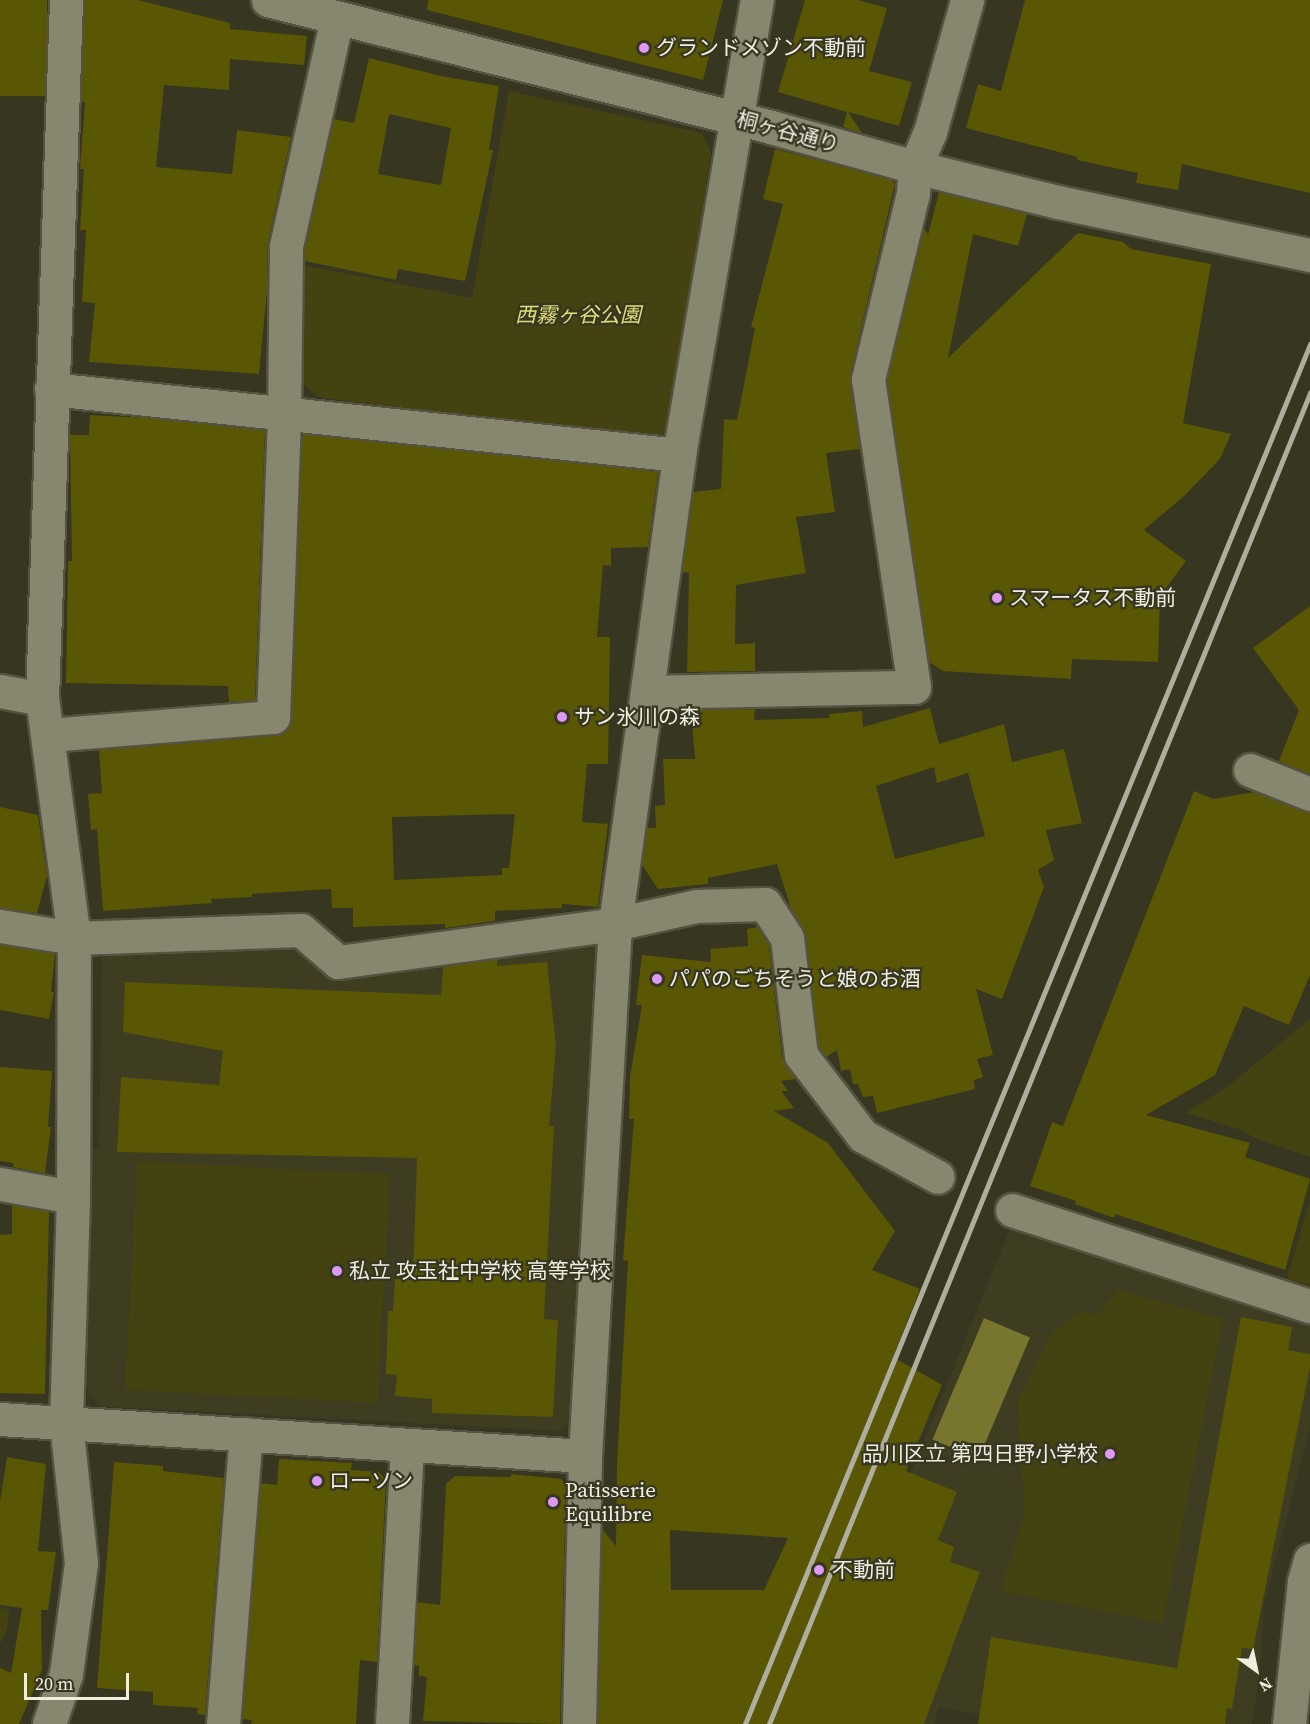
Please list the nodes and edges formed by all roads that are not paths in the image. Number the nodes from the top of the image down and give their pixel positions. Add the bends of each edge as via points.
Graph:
1 (66, 0) edge
2 (268, 0) edge
3 (757, 0) edge
4 (967, 0) edge
5 (337, 18) junction
6 (736, 118) junction
7 (915, 167) junction
8 (1310, 255) edge
9 (51, 389) junction
10 (284, 415) junction
11 (679, 455) junction
12 (0, 691) edge
13 (647, 692) junction
14 (42, 699) junction
15 (48, 735) junction
16 (1250, 770) dead end
17 (1310, 794) edge
18 (615, 924) junction
19 (0, 926) edge
20 (74, 938) junction
21 (938, 1177) dead end
22 (0, 1184) edge
23 (73, 1197) junction
24 (1012, 1210) dead end
25 (1310, 1306) edge
26 (0, 1419) edge
27 (66, 1422) junction
28 (246, 1434) junction
29 (407, 1445) junction
30 (585, 1456) junction
31 (1310, 1560) edge
32 (49, 1724) edge
33 (223, 1724) edge
34 (392, 1724) edge
35 (579, 1724) edge
36 (1289, 1724) edge

1 - 9 street
2 - 5 street, 桐ヶ谷通り
3 - 6 street
4 - 7 street via 930,132
5 - 6 street, 桐ヶ谷通り
5 - 10 street via 286,246
6 - 7 street, 桐ヶ谷通り
6 - 11 street
7 - 8 street, 桐ヶ谷通り via 1058,202
7 - 13 street via 913,193 868,379 914,687
9 - 10 street
9 - 14 street
10 - 11 street
10 - 15 street via 273,717
11 - 13 street
12 - 14 street
13 - 18 street
14 - 15 street
15 - 20 street
16 - 17 street
18 - 20 street via 338,962 301,930
18 - 21 street via 697,906 765,904 787,938 801,1055 863,1136
18 - 30 street
19 - 20 street
20 - 23 street
22 - 23 street
23 - 27 street
24 - 25 street
26 - 27 street
27 - 28 street
27 - 32 street via 81,1563 66,1674
28 - 29 street
28 - 33 street
29 - 30 street
29 - 34 street
30 - 35 street
31 - 36 street via 1304,1581

